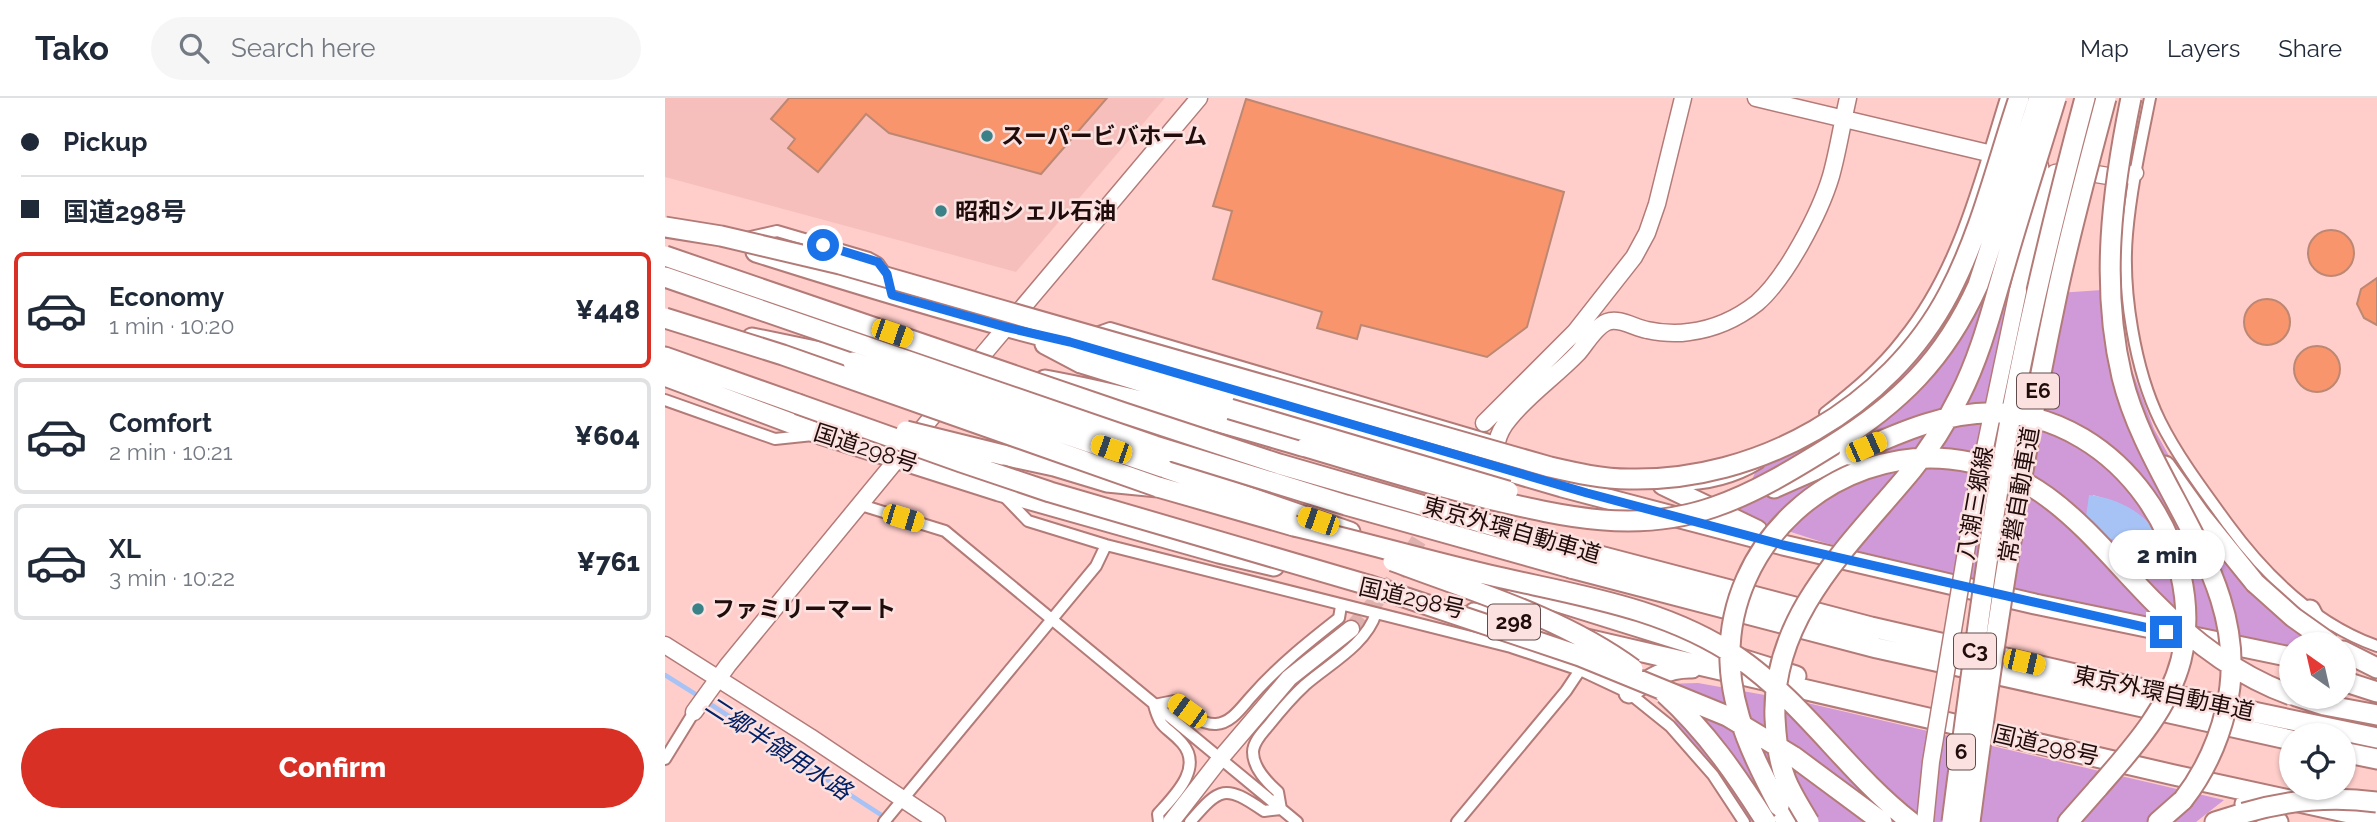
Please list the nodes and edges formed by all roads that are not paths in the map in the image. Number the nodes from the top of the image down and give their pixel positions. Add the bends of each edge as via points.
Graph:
1 (1199, 98) edge
2 (1683, 98) edge
3 (1756, 98) edge
4 (1848, 98) edge
5 (2005, 98) edge
6 (2019, 98) edge
7 (2039, 98) edge
8 (2056, 98) edge
9 (2085, 98) edge
10 (2106, 98) edge
11 (2131, 98) edge
12 (2150, 98) edge
13 (1843, 119) junction
14 (1998, 122) junction
15 (1988, 153) junction
16 (2135, 173) junction
17 (2043, 188) junction
18 (665, 224) edge
19 (726, 243) junction
20 (665, 256) edge
21 (665, 277) edge
22 (892, 295) junction
23 (665, 318) edge
24 (702, 328) junction
25 (1010, 328) junction
26 (1070, 342) junction
27 (665, 357) edge
28 (1010, 374) junction
29 (665, 376) edge
30 (665, 400) edge
31 (800, 401) junction
32 (2131, 404) junction
33 (1484, 423) dead end
34 (820, 434) junction
35 (1497, 442) junction
36 (898, 458) junction
37 (1663, 485) junction
38 (1158, 487) junction
39 (999, 491) junction
40 (861, 505) junction
41 (1713, 508) junction
42 (1681, 515) junction
43 (1294, 526) junction
44 (1106, 545) junction
45 (1783, 545) junction
46 (1574, 559) junction
47 (1341, 606) junction
48 (2309, 610) junction
49 (1376, 613) junction
50 (1051, 620) junction
51 (1351, 629) tunnel mouth
52 (2314, 632) edge
53 (2322, 632) edge
54 (665, 645) edge
55 (2377, 646) edge
56 (2244, 649) junction
57 (2279, 655) edge
58 (2356, 658) edge
59 (2279, 660) edge
60 (1714, 668) junction
61 (2356, 668) edge
62 (1580, 670) junction
63 (2377, 670) edge
64 (719, 678) junction
65 (2356, 685) edge
66 (1979, 686) junction
67 (2279, 689) edge
68 (2377, 692) edge
69 (1629, 693) junction
70 (1154, 705) junction
71 (2345, 709) edge
72 (1893, 710) junction
73 (694, 712) joint
74 (2377, 715) edge
75 (2279, 737) edge
76 (2377, 738) edge
77 (2356, 755) edge
78 (665, 759) edge
79 (1220, 759) junction
80 (2377, 759) edge
81 (2174, 775) junction
82 (903, 798) junction
83 (2377, 802) edge
84 (1280, 809) junction
85 (2244, 813) junction
86 (2377, 819) edge
87 (884, 822) edge
88 (937, 822) edge
89 (1159, 822) edge
90 (1171, 822) edge
91 (1189, 822) edge
92 (1297, 822) edge
93 (1457, 822) edge
94 (1744, 822) edge
95 (1766, 822) edge
96 (1786, 822) edge
97 (1809, 822) edge
98 (1882, 822) edge
99 (1911, 822) edge
100 (1925, 822) edge
101 (1952, 822) edge
102 (1970, 822) edge
103 (2068, 822) edge
104 (2158, 822) edge
105 (2215, 822) edge
106 (2225, 822) edge
107 (2278, 822) edge

1 - 25 street
2 - 33 street via 1657,204 1634,257 1574,332
3 - 13 street
4 - 13 street
5 - 14 street
6 - 18 highway, bridge via 1960,271 1936,316 1891,372 1852,406 1789,444 1723,467 1655,478 1611,478 1550,467 840,264
7 - 41 highway, bridge via 1977,285 1935,360 1907,391 1856,430 1781,475
8 - 97 highway, bridge via 1981,344 1961,393 1914,469 1827,570 1791,632 1777,680 1776,734 1786,780
9 - 66 highway, 常磐自動車道 / E6, bridge via 2015,394 1997,495
10 - 66 highway, 常磐自動車道 / E6, bridge via 2058,290
11 - 32 highway, bridge via 2113,204 2109,265 2115,339
12 - 16 street
13 - 15 street
13 - 35 street via 1822,203 1792,257 1757,302 1716,326 1690,332 1649,331 1608,321 1510,416
14 - 15 street
14 - 17 street via 2040,166
15 - 37 street via 1951,260 1919,318 1889,357 1820,418 1749,470 1711,482
16 - 17 street via 2120,178 2072,170 2055,173
16 - 48 street via 2127,237 2128,290 2134,342 2159,420 2239,539
17 - 100 street, 八潮三郷線, bridge via 1977,485
18 - 19 highway
19 - 22 highway
19 - 22 street via 777,231 869,258 887,274
20 - 28 highway, 東京外環自動車道 / C3, bridge
21 - 46 highway, 東京外環自動車道 / C3, bridge via 1156,446 1346,505
22 - 25 highway
23 - 24 highway, bridge
24 - 38 highway, bridge
24 - 72 highway, bridge via 825,353 1500,584 1848,691
25 - 26 highway
25 - 36 street
25 - 42 highway, bridge via 1081,362 1576,511 1622,517
26 - 35 street via 1110,328
26 - 45 highway via 1563,487
27 - 31 highway
28 - 42 highway, bridge via 1188,413 1456,491 1556,515 1614,521
28 - 46 highway, 東京外環自動車道 / C3, bridge
29 - 34 highway, 国道298号 / 298
30 - 34 street via 775,439
31 - 38 highway, bridge via 1107,482
31 - 98 highway, bridge via 961,463 1368,585 1580,656 1727,716 1793,756
32 - 52 highway, bridge via 2170,473 2238,563 2273,600
32 - 104 highway, bridge via 2210,568 2226,613 2232,655 2229,698 2212,752 2189,792
34 - 36 highway, 国道298号 / 298
35 - 37 street via 1583,469
36 - 39 highway, 国道298号 / 298
36 - 40 street
37 - 45 highway
38 - 43 highway
39 - 44 street via 1028,521
39 - 60 highway, 国道298号 / 298 via 1219,553
40 - 50 street via 945,531
40 - 64 street
41 - 42 highway, bridge
41 - 103 highway, bridge via 1776,487 1920,425 1977,414 2043,421 2083,439 2114,463 2143,494 2173,546 2186,600 2184,642 2174,679 2154,718
43 - 95 highway, bridge via 1490,596 1611,653 1687,715
43 - 99 highway, bridge via 1589,597 1690,630 1774,685 1867,784
44 - 47 street
44 - 50 street via 1096,566
45 - 56 highway
46 - 75 highway, 東京外環自動車道 / C3 via 1877,648
46 - 76 highway, 東京外環自動車道 / C3
47 - 49 street
47 - 70 street via 1339,618 1277,667 1237,714 1222,723 1200,720 1174,701
48 - 53 highway
48 - 55 street
49 - 62 street via 1511,647
49 - 84 street via 1372,626 1304,686 1255,745 1256,763 1278,792
50 - 70 street
50 - 82 street
51 - 79 street via 1289,678
54 - 64 street
56 - 57 highway
56 - 59 highway
58 - 63 highway
60 - 69 highway via 1669,670
60 - 72 highway, 国道298号 / 298
61 - 63 highway
62 - 69 street
62 - 93 street
64 - 73 street
64 - 82 street
65 - 68 highway
66 - 101 highway, 6, bridge
66 - 102 highway, 6, bridge
67 - 96 highway, bridge via 2241,671 2190,634 2077,519 2027,482 1988,466 1951,459 1878,464 1840,479 1787,518 1762,550 1737,604 1730,643 1734,695 1752,754
69 - 94 street via 1670,726 1713,775
70 - 79 street
70 - 89 street via 1159,724 1184,745 1190,759 1182,787 1158,814
71 - 74 highway
72 - 81 highway, 国道298号 / 298
73 - 78 street
77 - 80 highway
79 - 84 street
79 - 90 street
81 - 86 highway, 国道298号 / 298
81 - 107 highway via 2236,799
82 - 87 street
82 - 88 street
83 - 85 highway, bridge via 2309,800
84 - 91 street via 1264,811 1228,791 1213,796
84 - 92 street
85 - 105 highway
85 - 106 highway

